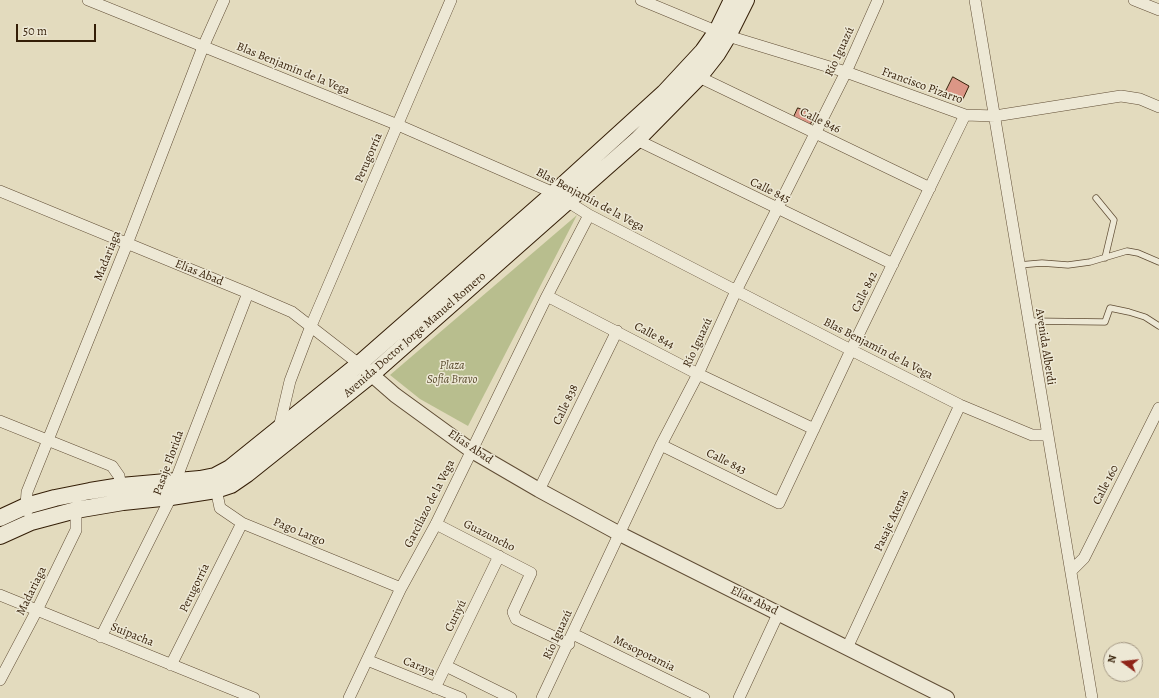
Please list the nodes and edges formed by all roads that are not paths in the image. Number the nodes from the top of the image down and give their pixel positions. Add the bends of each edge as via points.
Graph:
1 (88, 0) edge
2 (224, 0) edge
3 (451, 0) edge
4 (641, 0) edge
5 (732, 0) edge
6 (746, 0) edge
7 (878, 0) edge
8 (975, 0) edge
9 (1134, 0) edge
10 (1159, 10) edge
11 (722, 34) junction
12 (203, 47) junction
13 (846, 72) junction
14 (699, 77) junction
15 (1159, 107) edge
16 (965, 115) junction
17 (995, 116) junction
18 (398, 125) junction
19 (815, 132) junction
20 (637, 140) junction
21 (930, 188) junction
22 (0, 191) edge
23 (554, 193) junction
24 (1096, 198) dead end
25 (567, 202) junction
26 (777, 209) junction
27 (589, 215) junction
28 (127, 244) junction
29 (1105, 258) junction
30 (1159, 262) edge
31 (893, 264) junction
32 (1019, 265) junction
33 (736, 291) junction
34 (248, 293) junction
35 (547, 296) junction
36 (1028, 321) junction
37 (311, 326) junction
38 (1159, 326) edge
39 (617, 331) junction
40 (851, 350) junction
41 (359, 364) junction
42 (698, 374) junction
43 (371, 375) junction
44 (960, 404) junction
45 (1159, 408) edge
46 (0, 421) edge
47 (279, 428) junction
48 (814, 429) junction
49 (1047, 435) junction
50 (47, 440) junction
51 (661, 445) junction
52 (472, 451) junction
53 (175, 482) junction
54 (215, 483) junction
55 (539, 490) junction
56 (122, 494) junction
57 (171, 497) junction
58 (780, 503) joint
59 (26, 506) junction
60 (76, 510) junction
61 (0, 518) edge
62 (31, 522) junction
63 (242, 523) junction
64 (436, 524) junction
65 (620, 534) junction
66 (0, 536) edge
67 (499, 556) junction
68 (1071, 571) junction
69 (401, 588) junction
70 (0, 595) edge
71 (37, 610) junction
72 (513, 612) joint
73 (778, 614) junction
74 (102, 636) junction
75 (571, 639) junction
76 (847, 648) junction
77 (367, 660) junction
78 (171, 665) junction
79 (446, 666) junction
80 (0, 680) edge
81 (436, 688) junction
82 (254, 698) edge
83 (349, 698) edge
84 (461, 698) edge
85 (511, 698) edge
86 (542, 698) edge
87 (704, 698) edge
88 (739, 698) edge
89 (947, 698) edge
90 (1092, 698) edge

1 - 12 street, Blas Benjamín de la Vega
2 - 12 street, Madariaga
3 - 18 street, Perugorría
4 - 11 street, Francisco Pizarro
5 - 11 main road, Avenida Doctor Jorge Manuel Romero
6 - 11 main road, Avenida Doctor Jorge Manuel Romero
7 - 13 street, Río Iguazú
8 - 17 street, Avenida Alberdi
9 - 10 street
11 - 13 street, Francisco Pizarro
11 - 14 main road, Avenida Doctor Jorge Manuel Romero via 717,54
11 - 23 main road, Avenida Doctor Jorge Manuel Romero via 664,93
12 - 18 street, Blas Benjamín de la Vega
12 - 28 street, Madariaga
13 - 16 street, Francisco Pizarro
13 - 19 street, Río Iguazú
14 - 19 street, Calle 846
14 - 20 main road, Avenida Doctor Jorge Manuel Romero
15 - 17 street, Francisco Pizarro via 1140,99 1121,96
16 - 17 street, Francisco Pizarro
16 - 21 street, Calle 842
17 - 32 street, Avenida Alberdi
18 - 23 street, Blas Benjamín de la Vega
18 - 37 street, Perugorría
19 - 21 street, Calle 846
19 - 26 street, Río Iguazú
20 - 25 main road, Avenida Doctor Jorge Manuel Romero
20 - 26 street, Calle 845
21 - 31 street, Calle 842
22 - 28 street, Elías Abad
23 - 25 street, Blas Benjamín de la Vega
23 - 41 main road, Avenida Doctor Jorge Manuel Romero
24 - 29 lane via 1114,220
25 - 27 street, Blas Benjamín de la Vega
25 - 43 main road, Avenida Doctor Jorge Manuel Romero
26 - 31 street, Calle 845
26 - 33 street, Río Iguazú
27 - 33 street, Blas Benjamín de la Vega
27 - 35 street, Garcilazo de la Vega
28 - 34 street, Elías Abad
28 - 50 street, Madariaga
29 - 30 lane via 1127,251
29 - 32 lane via 1068,265
31 - 40 street, Calle 842
32 - 36 street, Avenida Alberdi
33 - 40 street, Blas Benjamín de la Vega
33 - 42 street, Río Iguazú
34 - 37 street, Elías Abad via 292,312
34 - 53 street, Pasaje Florida
35 - 39 street, Calle 844
35 - 52 street, Garcilazo de la Vega
36 - 38 lane via 1105,322 1110,308 1145,317
36 - 49 street, Avenida Alberdi
37 - 41 street, Elías Abad
37 - 47 street, Perugorría via 290,381
39 - 42 street, Calle 844
39 - 55 street, Calle 838
40 - 44 street, Blas Benjamín de la Vega
40 - 48 street, Calle 842
41 - 43 street, Elías Abad
41 - 47 main road, Avenida Doctor Jorge Manuel Romero
42 - 48 street, Calle 844
42 - 51 street, Río Iguazú
43 - 52 street, Elías Abad
43 - 54 main road, Avenida Doctor Jorge Manuel Romero via 247,474 231,485
44 - 49 street, Blas Benjamín de la Vega via 1032,435
44 - 76 street, Pasaje Atenas
45 - 68 street, Calle 160 via 1084,558
46 - 50 street
47 - 54 main road, Avenida Doctor Jorge Manuel Romero
48 - 58 street, Calle 842
49 - 68 street, Avenida Alberdi
50 - 56 street via 112,466 119,476
50 - 59 street, Madariaga via 27,492
51 - 58 street, Calle 843
51 - 65 street, Río Iguazú
52 - 55 street, Elías Abad
52 - 64 street, Garcilazo de la Vega
53 - 54 main road, Avenida Doctor Jorge Manuel Romero via 200,479
53 - 56 main road, Avenida Doctor Jorge Manuel Romero
53 - 57 street, Pasaje Florida
54 - 57 main road, Avenida Doctor Jorge Manuel Romero
54 - 63 street, Pago Largo via 220,508
55 - 65 street, Elías Abad
56 - 57 main road, Avenida Doctor Jorge Manuel Romero
56 - 59 main road, Avenida Doctor Jorge Manuel Romero via 90,491
56 - 60 main road, Avenida Doctor Jorge Manuel Romero
57 - 74 street, Pasaje Florida
59 - 61 main road, Avenida Doctor Jorge Manuel Romero
59 - 62 street, Madariaga
60 - 62 main road, Avenida Doctor Jorge Manuel Romero
60 - 71 street, Madariaga via 76,530
62 - 66 main road, Avenida Doctor Jorge Manuel Romero
63 - 69 street, Pago Largo
63 - 78 street, Perugorría
64 - 67 street, Guazuncho
64 - 69 street, Garcilazo de la Vega
65 - 73 street, Elías Abad
65 - 75 street, Río Iguazú
67 - 72 street, Guazuncho via 530,573
67 - 79 street, Curiyú
68 - 90 street, Avenida Alberdi
69 - 77 street, Garcilazo de la Vega
70 - 71 street, Suipacha
71 - 74 street, Suipacha
71 - 80 street, Madariaga
72 - 75 street, Mesopotamia via 516,619
73 - 76 street, Elías Abad
73 - 88 street
74 - 78 street, Suipacha
75 - 86 street, Río Iguazú
75 - 87 street, Mesopotamia
76 - 89 street, Elías Abad
77 - 81 street, Caraya
77 - 83 street, Garcilazo de la Vega
78 - 82 street, Suipacha
79 - 81 street, Curiyú
79 - 85 street
81 - 84 street, Caraya

